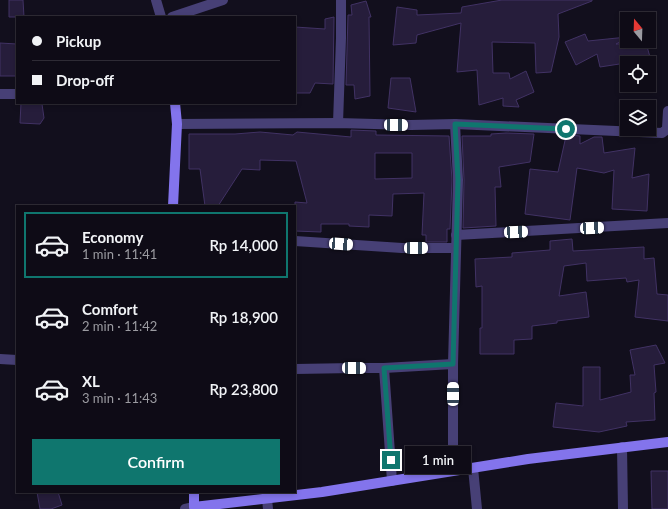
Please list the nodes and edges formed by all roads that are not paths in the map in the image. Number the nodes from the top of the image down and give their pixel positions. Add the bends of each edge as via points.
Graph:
1 (156, 0) edge
2 (223, 0) edge
3 (341, 0) edge
4 (162, 16) edge
5 (175, 16) edge
6 (0, 94) edge
7 (16, 94) edge
8 (176, 104) edge
9 (668, 111) edge
10 (177, 124) junction
11 (338, 124) junction
12 (455, 124) junction
13 (173, 205) edge
14 (668, 223) edge
15 (456, 236) junction
16 (296, 241) edge
17 (456, 248) junction
18 (0, 359) edge
19 (16, 360) edge
20 (453, 364) junction
21 (384, 368) junction
22 (296, 369) edge
23 (668, 442) edge
24 (622, 447) junction
25 (473, 468) junction
26 (454, 470) junction
27 (392, 481) junction
28 (194, 493) edge
29 (267, 504) edge
30 (189, 508) edge
31 (477, 509) edge
32 (623, 509) edge

1 - 4 street
2 - 5 street
3 - 11 street
6 - 7 street
8 - 10 street
9 - 12 street via 667,128 662,133
10 - 11 street
10 - 13 street
11 - 12 street
12 - 15 street via 458,180
14 - 15 street
15 - 17 street
16 - 17 street via 402,248
17 - 20 street
18 - 19 street
20 - 21 street
20 - 26 street
21 - 22 street
21 - 27 street
23 - 24 street
24 - 25 street
24 - 32 street
25 - 26 street
25 - 31 street
26 - 27 street
27 - 29 street
28 - 30 street
29 - 30 street

